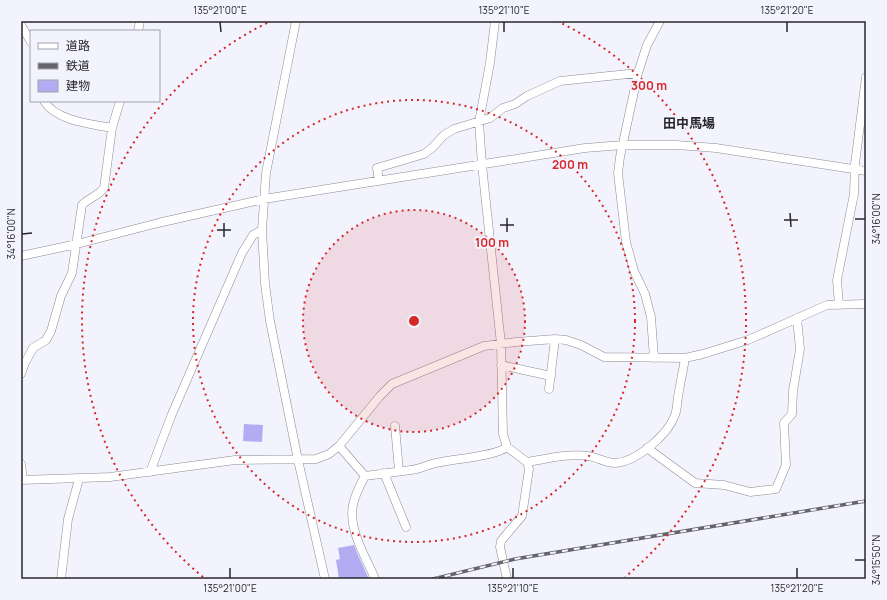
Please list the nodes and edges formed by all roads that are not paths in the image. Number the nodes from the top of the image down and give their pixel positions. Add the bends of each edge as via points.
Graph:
1 (296, 21) edge
2 (495, 21) edge
3 (660, 21) edge
4 (21, 25) edge
5 (30, 40) edge
6 (638, 73) junction
7 (866, 77) edge
8 (44, 102) edge
9 (120, 102) edge
10 (479, 122) junction
11 (112, 128) junction
12 (623, 145) junction
13 (482, 164) junction
14 (855, 169) junction
15 (866, 171) edge
16 (378, 181) junction
17 (264, 199) junction
18 (262, 230) junction
19 (76, 244) junction
20 (21, 256) edge
21 (866, 304) edge
22 (839, 305) junction
23 (798, 318) junction
24 (555, 339) junction
25 (501, 344) junction
26 (654, 358) junction
27 (685, 358) junction
28 (501, 365) junction
29 (21, 374) edge
30 (550, 376) junction
31 (549, 389) dead end
32 (395, 426) dead end
33 (339, 446) junction
34 (507, 447) junction
35 (647, 448) junction
36 (298, 460) junction
37 (527, 462) junction
38 (21, 464) edge
39 (399, 471) junction
40 (150, 472) junction
41 (384, 473) junction
42 (365, 476) junction
43 (79, 479) junction
44 (22, 480) edge
45 (406, 527) dead end
46 (61, 579) edge
47 (325, 579) edge
48 (375, 579) edge
49 (507, 579) edge

1 - 17 street via 266,173
2 - 10 street
3 - 6 street via 647,45
4 - 5 street
6 - 10 street via 560,82 527,96
6 - 12 street
7 - 14 street
8 - 11 street via 64,118
9 - 11 street
10 - 13 street
10 - 16 street via 454,129 424,154 377,168
11 - 19 street via 104,188 100,194 82,205
12 - 13 street via 585,148
12 - 14 street via 716,148
12 - 26 street via 618,173 626,242 651,318
13 - 16 street
13 - 25 street
14 - 15 street
14 - 22 street via 854,194 837,280
16 - 17 street
17 - 18 street
17 - 19 street
18 - 36 street via 270,321
18 - 40 street via 253,235 242,253 172,414
19 - 20 street
19 - 29 street via 72,273 61,296 51,331 46,340 33,348
21 - 22 street
22 - 23 street via 827,305
23 - 27 street via 748,340
23 - 35 street via 800,349 792,414 784,423 786,465 776,489 750,492 724,485 695,483
24 - 25 street
24 - 26 street via 566,340 604,357
24 - 30 street
25 - 28 street
25 - 33 street via 484,346 392,384
26 - 27 street
27 - 35 street via 675,415 668,428
28 - 30 street
28 - 34 street via 503,434
30 - 31 street
32 - 39 street
33 - 36 street via 329,454 316,459
33 - 42 street
34 - 37 street
34 - 39 street via 482,455
35 - 37 street via 636,456 615,463 576,455
36 - 40 street via 235,460
36 - 47 street
37 - 49 street via 529,469 522,516 501,541
38 - 44 street
39 - 41 street
40 - 43 street
41 - 42 street
41 - 45 street
42 - 48 street via 353,505 353,520 357,537
43 - 44 street
43 - 46 street via 68,519

